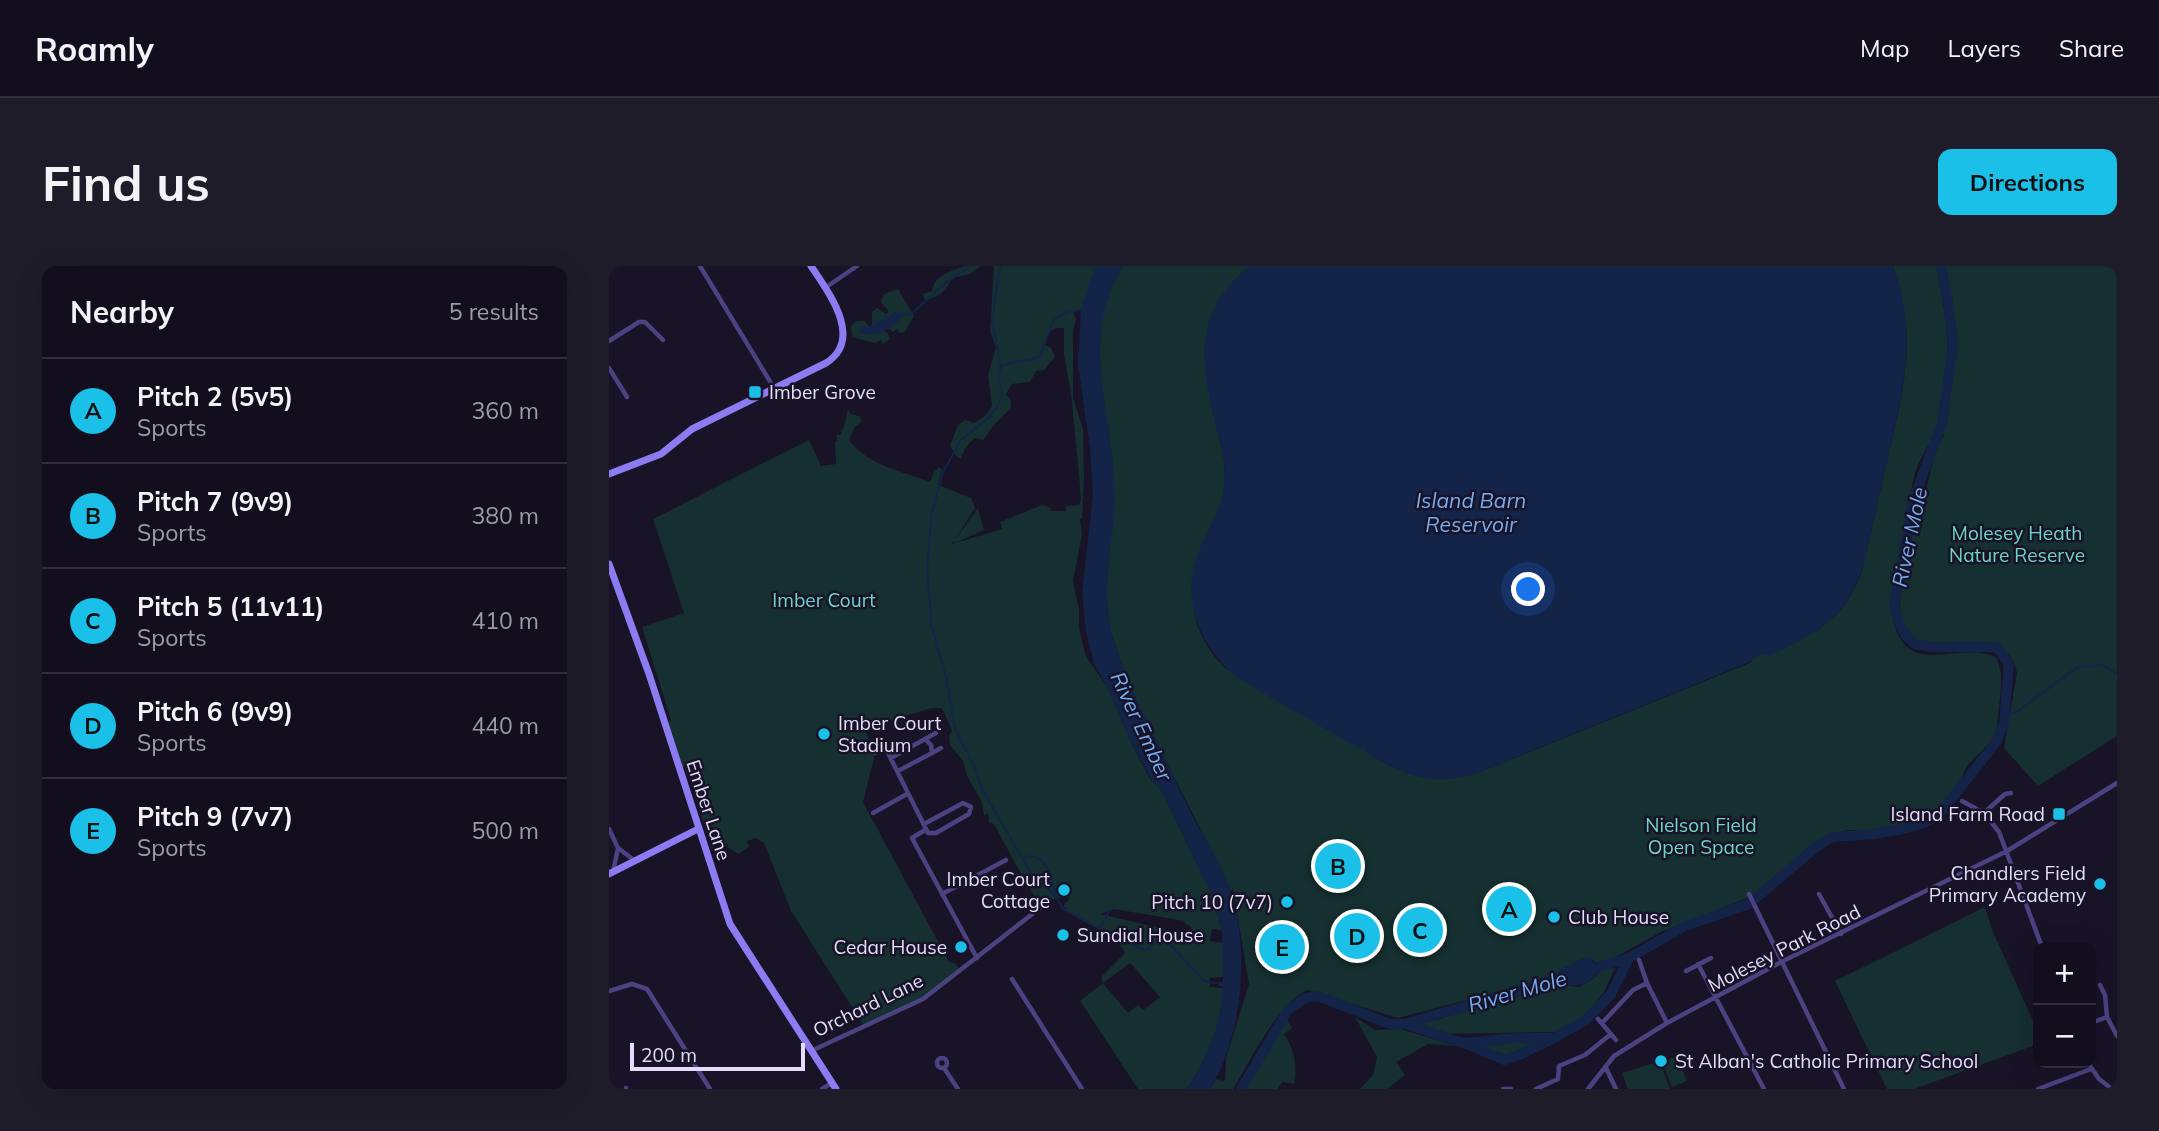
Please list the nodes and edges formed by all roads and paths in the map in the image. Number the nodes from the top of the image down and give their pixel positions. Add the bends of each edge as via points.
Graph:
1 (700, 266) edge
2 (811, 266) edge
3 (857, 266) edge
4 (825, 288) junction
5 (663, 340) dead end
6 (609, 341) edge
7 (609, 368) edge
8 (774, 388) junction
9 (627, 397) dead end
10 (609, 474) edge
11 (609, 564) edge
12 (936, 733) dead end
13 (925, 739) junction
14 (892, 743) dead end
15 (885, 747) junction
16 (941, 748) dead end
17 (875, 753) dead end
18 (932, 753) junction
19 (891, 758) junction
20 (898, 771) junction
21 (2117, 783) edge
22 (2011, 793) dead end
23 (907, 794) junction
24 (1962, 801) dead end
25 (873, 813) dead end
26 (1984, 813) junction
27 (924, 824) junction
28 (698, 828) junction
29 (609, 829) edge
30 (925, 830) junction
31 (618, 848) junction
32 (2007, 851) junction
33 (1006, 860) dead end
34 (635, 861) junction
35 (611, 873) edge
36 (942, 894) junction
37 (1819, 894) dead end
38 (1750, 895) dead end
39 (1040, 908) dead end
40 (1841, 934) junction
41 (2040, 942) edge
42 (977, 958) junction
43 (1711, 958) dead end
44 (1639, 960) dead end
45 (1783, 961) junction
46 (1698, 964) junction
47 (1686, 971) dead end
48 (1012, 979) dead end
49 (1647, 983) junction
50 (2100, 985) dead end
51 (609, 991) edge
52 (1716, 999) junction
53 (2106, 1017) junction
54 (2096, 1021) edge
55 (1667, 1023) junction
56 (1611, 1034) junction
57 (2117, 1036) edge
58 (1616, 1040) dead end
59 (811, 1051) junction
60 (944, 1068) dead end
61 (1606, 1068) junction
62 (2091, 1069) joint
63 (834, 1086) edge
64 (710, 1089) edge
65 (821, 1089) edge
66 (958, 1089) edge
67 (1082, 1089) edge
68 (1503, 1089) edge
69 (1511, 1089) edge
70 (1536, 1089) edge
71 (1588, 1089) edge
72 (1616, 1089) edge
73 (1764, 1089) edge
74 (1844, 1089) edge
75 (2038, 1089) edge
76 (2112, 1089) edge

1 - 8 street
2 - 4 main road
3 - 4 street
4 - 8 main road via 842,324 842,346 832,359
5 - 6 street via 645,322 639,322
7 - 9 street
8 - 10 main road via 692,429 661,454
11 - 28 main road, Ember Lane
12 - 13 street
13 - 18 street
13 - 19 street
14 - 15 street
15 - 17 street
15 - 19 street
16 - 18 street
18 - 20 street
19 - 20 street
20 - 23 street
21 - 32 street
22 - 26 street
23 - 25 street
23 - 27 street
24 - 26 street
26 - 32 street
27 - 30 street
27 - 30 street via 963,803 971,807 969,814 936,833
28 - 34 main road
28 - 59 main road, Ember Lane via 730,924
29 - 31 street
30 - 36 street via 912,838
31 - 34 street
31 - 35 street
32 - 40 street, Molesey Park Road
32 - 41 street
33 - 36 street
34 - 35 main road
36 - 42 street
37 - 40 street
38 - 45 street
39 - 42 street, Orchard Lane
40 - 45 street, Molesey Park Road
42 - 59 street, Orchard Lane via 923,999
43 - 46 street
44 - 49 street
45 - 52 street, Molesey Park Road
45 - 74 street
46 - 47 street
46 - 52 street
48 - 67 street
49 - 55 street
49 - 56 street via 1600,1021
50 - 53 street
51 - 64 street via 632,984 647,989
52 - 55 street, Molesey Park Road
52 - 73 street
53 - 54 street
53 - 57 street
55 - 61 street, Molesey Park Road via 1614,1056
56 - 58 street
56 - 70 street via 1585,1055 1559,1066 1557,1079
59 - 63 main road, Orchard Lane
60 - 66 street
61 - 71 street, Molesey Park Road
61 - 72 street
62 - 75 street
62 - 76 street
63 - 65 street
68 - 69 street

